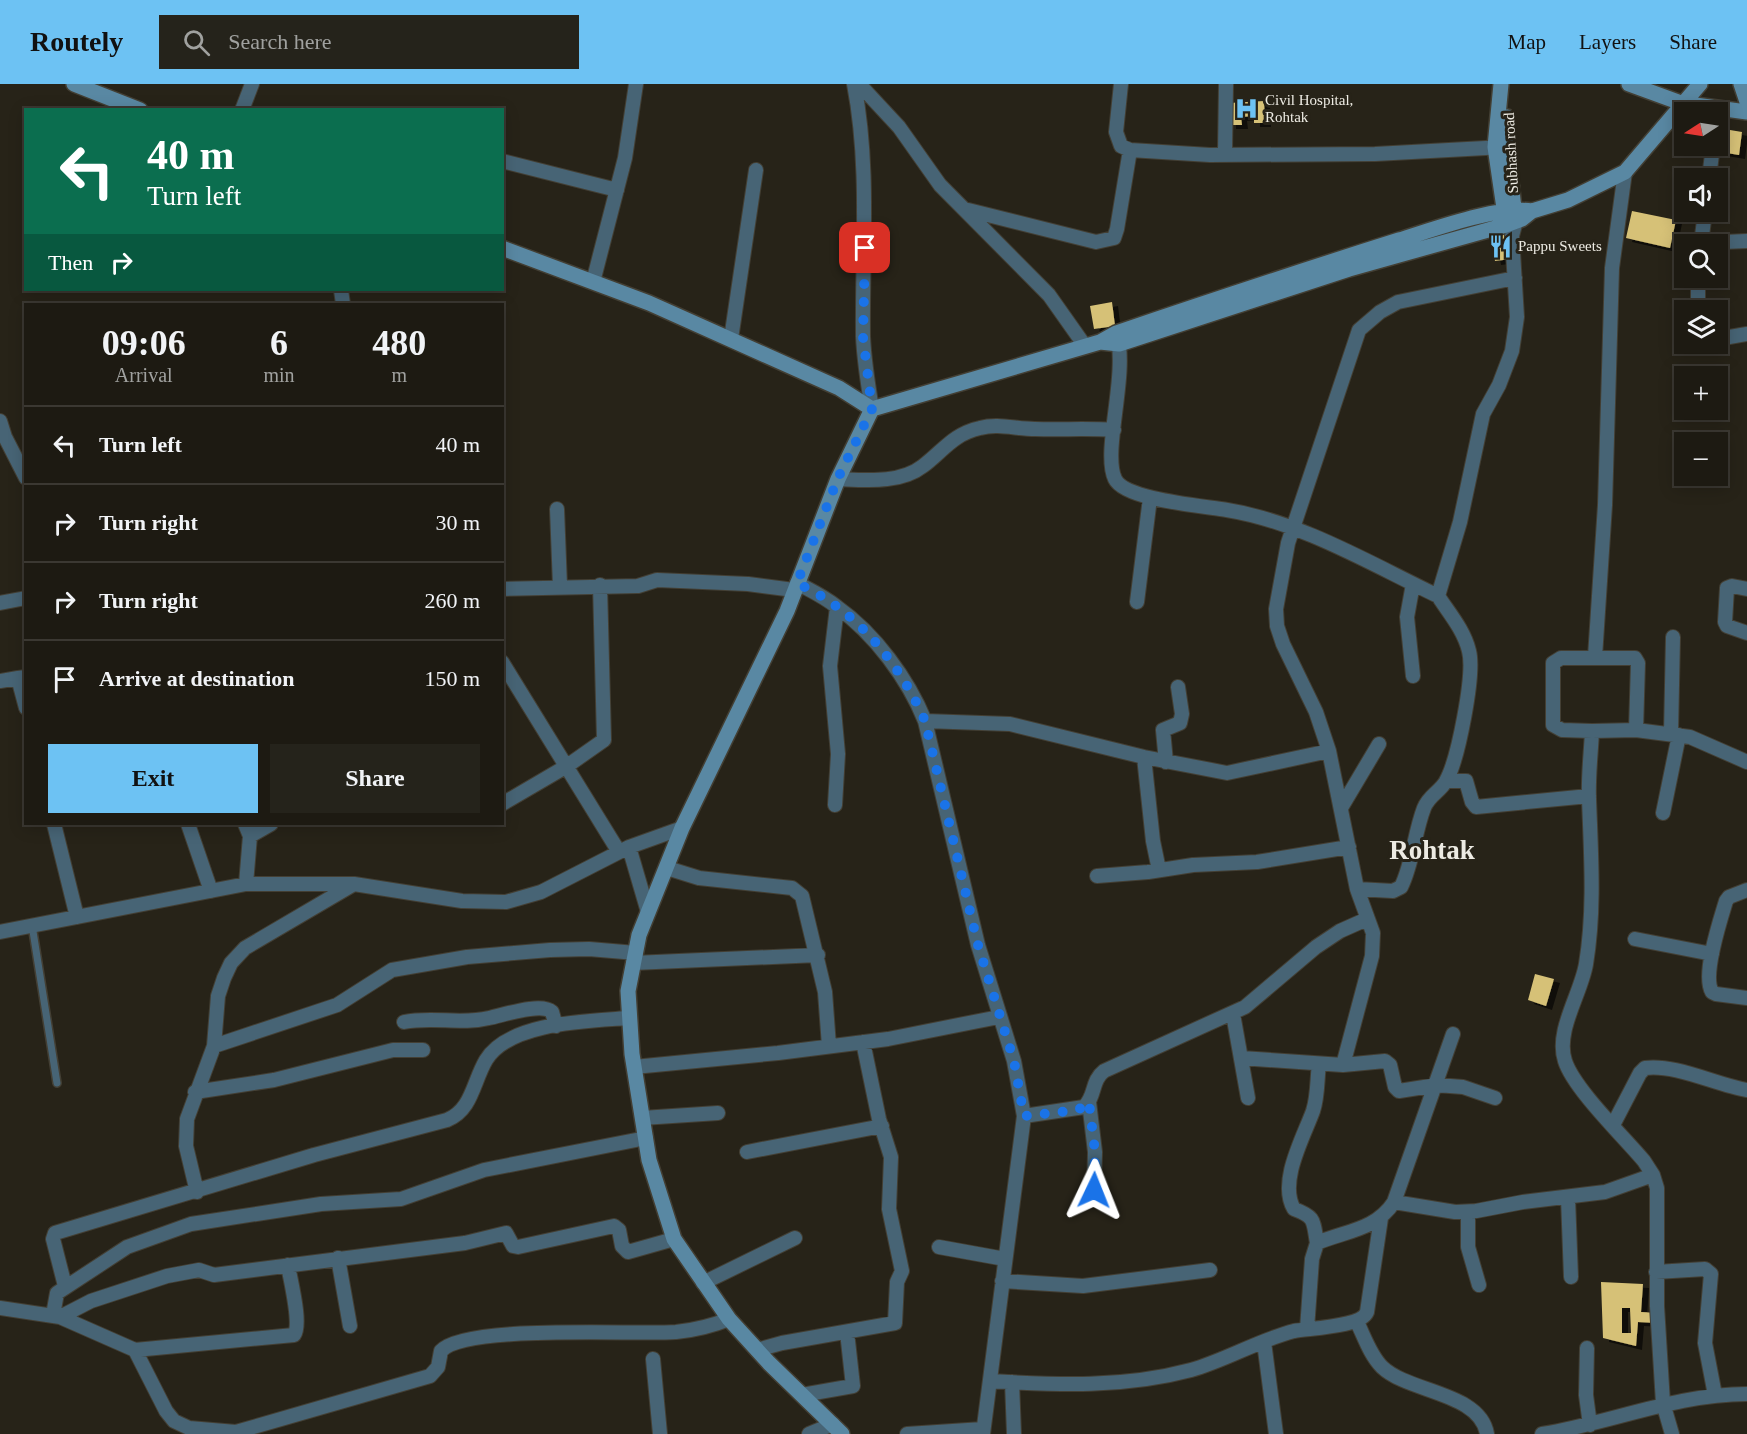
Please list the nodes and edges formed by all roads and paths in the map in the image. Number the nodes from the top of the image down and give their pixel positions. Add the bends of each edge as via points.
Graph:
1 (74, 84) edge
2 (252, 84) edge
3 (636, 84) edge
4 (854, 84) edge
5 (859, 84) edge
6 (1121, 84) edge
7 (1226, 84) edge
8 (1501, 84) edge
9 (1511, 84) edge
10 (1629, 84) edge
11 (1700, 84) edge
12 (1741, 84) edge
13 (1678, 102) edge
14 (1682, 102) edge
15 (1747, 102) edge
16 (135, 108) edge
17 (243, 108) edge
18 (1728, 111) edge
19 (1747, 112) edge
20 (1674, 113) edge
21 (1501, 147) junction
22 (1130, 150) junction
23 (1225, 153) junction
24 (504, 162) edge
25 (756, 170) dead end
26 (1624, 172) junction
27 (617, 190) junction
28 (966, 210) junction
29 (1510, 221) junction
30 (1747, 242) edge
31 (1728, 243) edge
32 (504, 249) edge
33 (1515, 278) junction
34 (593, 282) junction
35 (1747, 334) edge
36 (1728, 337) edge
37 (731, 339) junction
38 (1118, 339) junction
39 (1093, 344) junction
40 (872, 409) junction
41 (0, 420) edge
42 (1114, 430) junction
43 (3, 437) edge
44 (24, 474) edge
45 (838, 478) junction
46 (1150, 498) junction
47 (557, 509) dead end
48 (1293, 527) junction
49 (1413, 584) junction
50 (600, 585) junction
51 (560, 586) junction
52 (796, 586) junction
53 (504, 589) edge
54 (1747, 590) edge
55 (1438, 596) junction
56 (24, 598) edge
57 (1137, 602) dead end
58 (0, 603) edge
59 (837, 607) junction
60 (1747, 633) edge
61 (1673, 637) dead end
62 (1595, 657) junction
63 (504, 668) edge
64 (1413, 676) dead end
65 (22, 678) edge
66 (0, 681) edge
67 (1178, 687) dead end
68 (510, 688) edge
69 (24, 693) edge
70 (925, 721) junction
71 (1636, 730) junction
72 (1592, 731) junction
73 (1675, 734) junction
74 (1379, 744) dead end
75 (1329, 751) junction
76 (1144, 757) junction
77 (1166, 762) junction
78 (1747, 762) edge
79 (567, 766) junction
80 (1446, 781) junction
81 (1589, 796) junction
82 (504, 803) edge
83 (835, 805) dead end
84 (1341, 808) junction
85 (1663, 813) dead end
86 (54, 825) edge
87 (189, 825) edge
88 (267, 825) edge
89 (682, 828) junction
90 (248, 830) edge
91 (1349, 847) junction
92 (624, 849) junction
93 (667, 868) junction
94 (1159, 870) junction
95 (1097, 876) dead end
96 (246, 884) junction
97 (354, 884) junction
98 (1357, 889) junction
99 (1747, 890) edge
100 (211, 891) junction
101 (648, 912) junction
102 (77, 917) junction
103 (1367, 919) junction
104 (32, 925) junction
105 (0, 932) edge
106 (1635, 939) dead end
107 (1712, 954) junction
108 (818, 955) junction
109 (634, 958) junction
110 (1747, 998) edge
111 (1233, 1014) junction
112 (999, 1017) junction
113 (629, 1018) junction
114 (404, 1022) dead end
115 (556, 1026) junction
116 (1453, 1034) dead end
117 (863, 1042) junction
118 (214, 1046) junction
119 (829, 1046) junction
120 (423, 1050) dead end
121 (1241, 1058) junction
122 (1318, 1064) junction
123 (1343, 1065) junction
124 (634, 1067) junction
125 (57, 1083) dead end
126 (1437, 1085) junction
127 (1747, 1090) edge
128 (195, 1092) junction
129 (1248, 1098) dead end
130 (1495, 1098) dead end
131 (1089, 1102) junction
132 (718, 1113) dead end
133 (1024, 1116) junction
134 (642, 1118) junction
135 (1613, 1125) junction
136 (882, 1126) junction
137 (646, 1138) junction
138 (747, 1152) dead end
139 (1653, 1175) junction
140 (1094, 1190) dead end
141 (197, 1192) junction
142 (1568, 1198) junction
143 (1394, 1202) junction
144 (1468, 1212) junction
145 (1381, 1218) junction
146 (795, 1238) dead end
147 (674, 1239) junction
148 (1317, 1243) junction
149 (939, 1247) dead end
150 (338, 1258) junction
151 (1005, 1259) junction
152 (288, 1264) junction
153 (1210, 1270) dead end
154 (1656, 1272) junction
155 (1571, 1277) dead end
156 (1002, 1281) junction
157 (703, 1283) junction
158 (1479, 1285) dead end
159 (65, 1286) junction
160 (0, 1308) edge
161 (57, 1316) junction
162 (729, 1319) junction
163 (1358, 1322) junction
164 (350, 1326) dead end
165 (1307, 1329) junction
166 (847, 1332) junction
167 (1264, 1342) junction
168 (1587, 1348) dead end
169 (135, 1350) junction
170 (757, 1350) junction
171 (653, 1359) dead end
172 (990, 1381) junction
173 (1012, 1382) junction
174 (1747, 1394) edge
175 (802, 1395) junction
176 (1715, 1395) junction
177 (1663, 1403) junction
178 (1590, 1425) junction
179 (838, 1429) edge
180 (983, 1432) edge
181 (237, 1433) edge
182 (660, 1434) edge
183 (809, 1434) edge
184 (907, 1434) edge
185 (1014, 1434) edge
186 (1276, 1434) edge
187 (1487, 1434) edge
188 (1542, 1434) edge
189 (1672, 1434) edge

1 - 16 street
2 - 17 street
3 - 27 street
4 - 40 street via 861,120 865,225 863,337
5 - 28 street via 880,103 940,185
6 - 22 street via 1117,141
7 - 23 street
8 - 21 street, Subhash road
9 - 21 street, Subhash road
10 - 13 street
11 - 14 street
12 - 15 street
18 - 19 street
20 - 26 street
21 - 23 street via 1375,154
21 - 29 street, Subhash road
22 - 23 street
22 - 28 street via 1117,229 1114,238 1107,241 1096,242
24 - 27 street
25 - 37 street
26 - 29 street via 1568,200
26 - 62 street via 1612,268 1605,505
27 - 34 street
28 - 39 street
29 - 33 street
29 - 38 street
30 - 31 street
32 - 34 street
33 - 48 street via 1398,302 1359,330
33 - 55 street via 1517,317 1512,351 1483,414 1460,522
34 - 37 street
35 - 36 street
37 - 40 street via 839,388
38 - 39 street
38 - 42 street via 1120,391
39 - 40 street
40 - 45 street
41 - 43 street
42 - 45 street via 981,428 953,438 912,473 875,480
42 - 46 street via 1114,477 1118,485
43 - 44 street
45 - 52 street
46 - 48 street via 1233,511
46 - 57 street
47 - 51 street
48 - 49 street
48 - 75 street via 1276,609 1277,626
49 - 55 street
49 - 64 street via 1407,617
50 - 51 street
50 - 52 street via 638,586 657,580
50 - 79 street via 604,740
51 - 53 street
52 - 59 street
52 - 89 street
54 - 60 street via 1726,588 1725,622
55 - 80 street via 1461,631 1471,672
56 - 58 street
59 - 70 street via 892,664 915,696
59 - 83 street via 830,666 838,754
61 - 73 street
62 - 71 street via 1638,660
62 - 72 street via 1561,658 1552,668 1553,724 1562,730
63 - 68 street
65 - 66 street
65 - 69 street
67 - 77 street via 1180,723 1162,730
68 - 79 street
70 - 76 street via 1010,724
70 - 112 street
71 - 72 street
71 - 73 street
72 - 81 street
73 - 78 street
73 - 85 street
74 - 84 street
75 - 77 street via 1227,773
75 - 84 street
76 - 77 street
76 - 94 street
79 - 82 street
79 - 92 street
80 - 81 street via 1466,781 1476,807
80 - 98 street via 1429,796 1401,887 1393,891
81 - 135 street via 1592,923 1585,968 1565,1031 1564,1059 1576,1083
84 - 91 street
86 - 102 street
87 - 100 street
88 - 90 street
89 - 92 street
89 - 93 street
90 - 96 street
91 - 94 street via 1257,862
91 - 98 street
92 - 97 street via 541,892 507,902 462,901
92 - 101 street
93 - 101 street
93 - 108 street via 699,878 798,891
94 - 95 street
96 - 97 street
96 - 100 street
97 - 118 street via 245,948 231,963 218,996
98 - 103 street
99 - 107 street via 1726,902
100 - 102 street
101 - 109 street
102 - 104 street
103 - 111 street via 1316,947
103 - 123 street via 1373,933 1372,956
104 - 105 street
104 - 125 lane
106 - 107 street
107 - 110 street via 1712,992
108 - 109 street
108 - 119 street via 828,1008
109 - 113 street via 628,991
109 - 118 street via 589,949 550,950 467,957 392,970 337,1005
111 - 121 street
111 - 131 street via 1104,1071 1095,1082
112 - 117 street
112 - 133 street via 1014,1061
113 - 115 street
113 - 124 street
114 - 115 street via 421,1018 473,1021 541,1007 552,1012
115 - 141 street via 518,1036 499,1047 487,1059 467,1103 454,1117
116 - 126 street
117 - 119 street
117 - 136 street
118 - 128 street
119 - 124 street
120 - 128 street via 393,1050 274,1080
121 - 122 street
121 - 129 street
122 - 123 street
122 - 148 street via 1313,1110 1293,1159 1290,1200 1294,1209 1312,1218
123 - 126 street via 1388,1062 1399,1091
124 - 134 street
126 - 130 street via 1462,1087
126 - 143 street
127 - 135 street via 1645,1068
128 - 141 street via 185,1133
131 - 133 street via 1078,1110
131 - 140 street via 1095,1152
132 - 134 street
133 - 151 street
134 - 137 street
135 - 139 street
136 - 138 street
136 - 166 street via 891,1157 889,1209 902,1270 897,1282 896,1318 891,1325
137 - 147 street
137 - 159 street via 494,1168 401,1199 321,1204 192,1224 127,1247
139 - 142 street via 1605,1192
139 - 154 street via 1657,1188
141 - 159 street via 55,1233 53,1239
142 - 144 street
142 - 155 street
143 - 144 street
143 - 145 street
144 - 158 street via 1468,1247
145 - 148 street
145 - 163 street via 1367,1312
146 - 157 street
147 - 150 street via 628,1252 614,1226 518,1247 513,1246 506,1233 465,1243
147 - 157 street
148 - 165 street via 1312,1259
149 - 151 street
150 - 152 street
150 - 164 street
151 - 156 street
152 - 161 street via 214,1275 200,1270 167,1276
152 - 169 street via 296,1318 294,1335
153 - 156 street via 1083,1286
154 - 176 street via 1705,1269 1711,1274 1705,1344
154 - 177 street
156 - 172 street
157 - 162 street
159 - 161 street via 54,1299
160 - 161 street
161 - 169 street
162 - 170 street
162 - 181 street via 680,1331 560,1332 457,1341 441,1351 438,1367 430,1376
163 - 165 street
163 - 187 street via 1381,1366 1396,1377 1467,1406 1479,1414
165 - 167 street
166 - 170 street
166 - 175 street via 853,1386
167 - 173 street via 1194,1369 1123,1383 1065,1386
167 - 186 street
168 - 178 street via 1585,1380
169 - 181 street via 174,1421 189,1428
170 - 175 street
171 - 182 street
172 - 173 street
172 - 180 street
173 - 185 street
174 - 176 street
175 - 179 street
176 - 177 street
177 - 178 street
177 - 189 street
178 - 188 street
179 - 183 street
180 - 184 street

